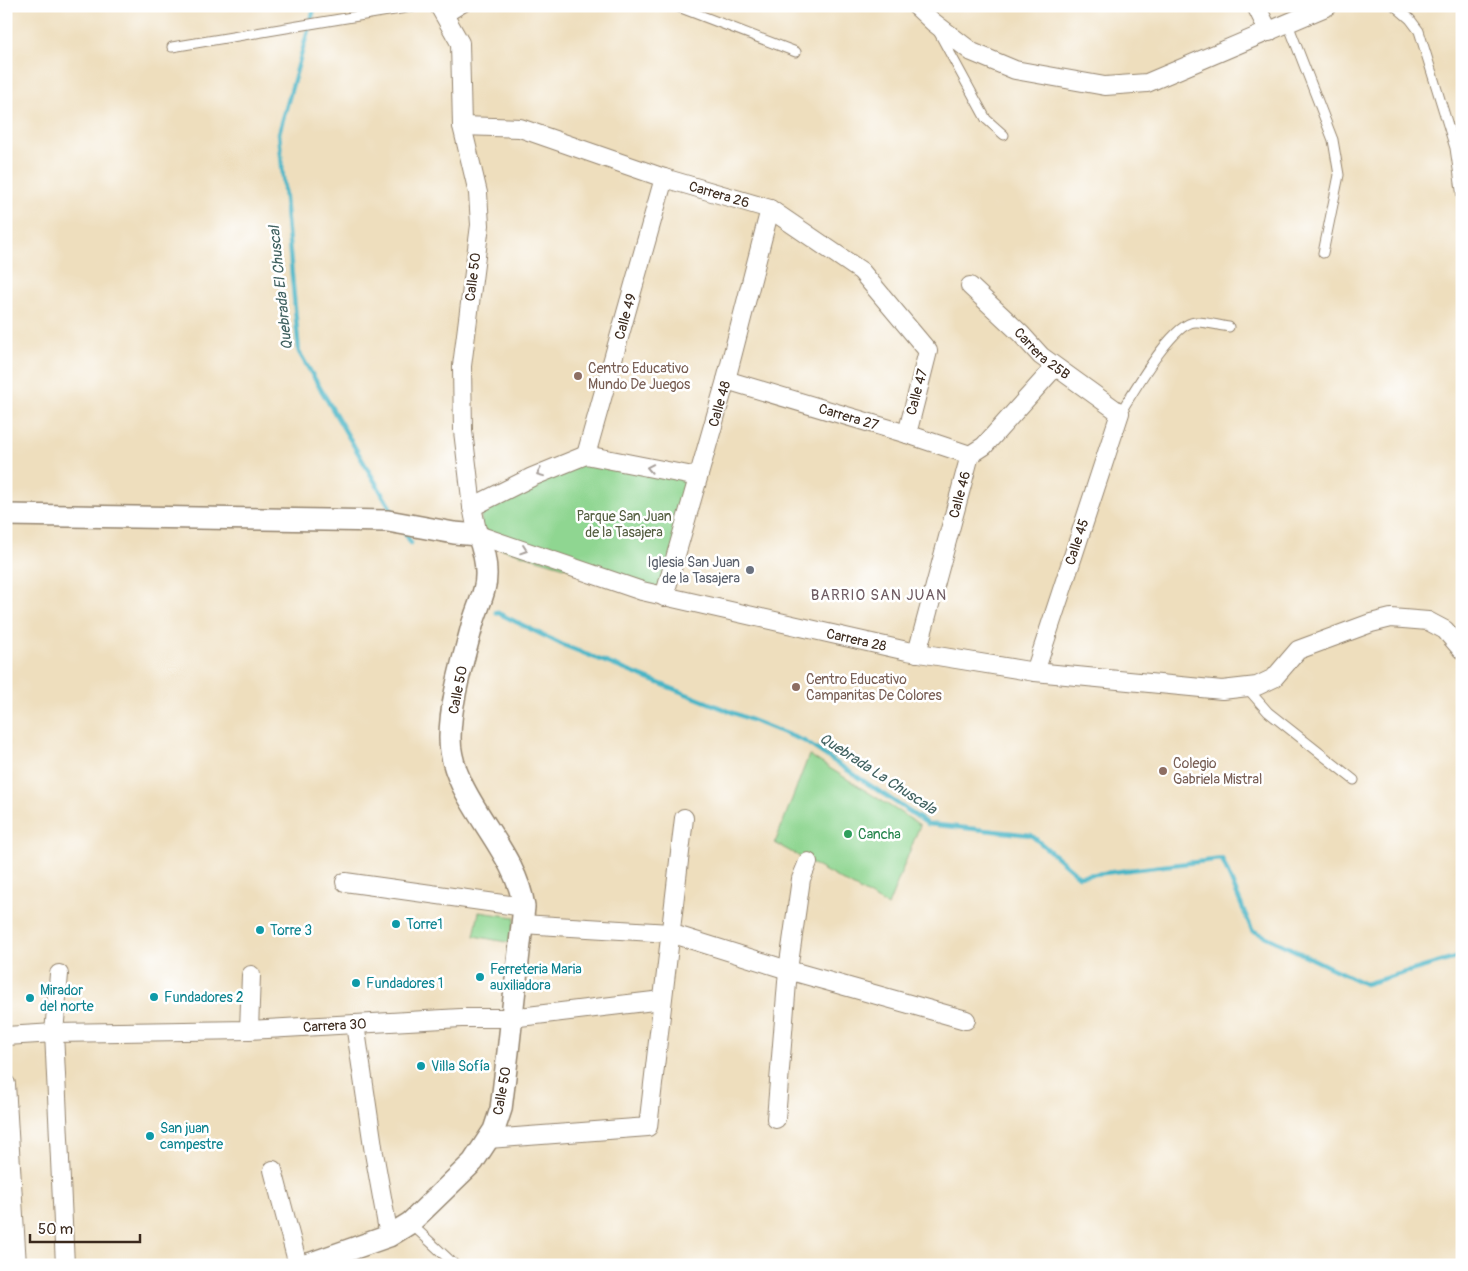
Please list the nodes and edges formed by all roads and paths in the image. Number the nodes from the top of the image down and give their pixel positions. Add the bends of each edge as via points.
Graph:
1 (418, 6) edge
2 (466, 6) edge
3 (676, 6) edge
4 (916, 6) edge
5 (1256, 6) edge
6 (1328, 6) edge
7 (1395, 6) edge
8 (442, 12) edge
9 (933, 22) junction
10 (1288, 24) junction
11 (1269, 32) junction
12 (172, 46) dead end
13 (796, 52) dead end
14 (462, 126) junction
15 (1004, 135) dead end
16 (664, 178) junction
17 (1462, 197) edge
18 (770, 209) junction
19 (1323, 253) dead end
20 (970, 286) dead end
21 (1229, 327) dead end
22 (928, 351) joint
23 (1055, 367) junction
24 (726, 380) junction
25 (1120, 413) junction
26 (907, 434) junction
27 (970, 455) junction
28 (586, 456) junction
29 (698, 477) junction
30 (472, 507) junction
31 (6, 515) edge
32 (478, 534) junction
33 (664, 597) junction
34 (1462, 650) edge
35 (917, 653) junction
36 (1034, 672) junction
37 (1247, 688) junction
38 (1354, 780) dead end
39 (684, 818) dead end
40 (808, 862) dead end
41 (345, 882) dead end
42 (523, 915) junction
43 (670, 933) junction
44 (788, 970) junction
45 (59, 974) dead end
46 (251, 975) dead end
47 (662, 1000) junction
48 (511, 1018) junction
49 (966, 1020) dead end
50 (355, 1024) junction
51 (249, 1030) junction
52 (54, 1033) junction
53 (6, 1036) edge
54 (6, 1084) edge
55 (776, 1119) dead end
56 (488, 1140) junction
57 (272, 1170) dead end
58 (410, 1223) junction
59 (389, 1236) junction
60 (17, 1265) edge
61 (63, 1265) edge
62 (298, 1265) edge
63 (306, 1265) edge
64 (456, 1265) edge

1 - 12 lane
2 - 8 lane
3 - 13 lane
4 - 9 street
5 - 11 street
6 - 10 street
7 - 17 lane via 1419,31 1456,148
8 - 14 street, Calle 50 via 460,43
9 - 11 street via 972,52 1015,70 1105,86 1147,83
9 - 15 lane via 986,119
10 - 11 street
10 - 19 lane via 1333,140 1340,175
14 - 16 street, Carrera 26 via 520,128
14 - 30 street, Calle 50 via 478,193 480,225 462,366 463,431
16 - 18 street, Carrera 26
16 - 28 street, Calle 49
18 - 22 street, Carrera 26 via 862,271
18 - 24 street, Calle 48
20 - 23 street, Carrera 25B
21 - 25 lane via 1194,322 1178,330
22 - 26 street, Calle 47
23 - 25 street, Carrera 25B
23 - 27 street, Calle 46 via 984,446
24 - 26 street, Carrera 27
24 - 29 street, Calle 48
25 - 36 street, Calle 45
26 - 27 street, Carrera 27
27 - 35 street, Calle 46
29 -> 28 street
28 -> 30 street via 532,477
29 - 33 street, Calle 48
30 - 32 street, Calle 50
31 - 32 street via 388,521
32 -> 33 street, Carrera 28
32 - 42 street, Calle 50 via 485,553 485,588 472,624 455,694 450,737 452,759 507,861 522,894
33 - 35 street, Carrera 28
34 - 37 street, Carrera 28 via 1445,630 1428,621 1391,618 1298,650 1274,678
35 - 36 street, Carrera 28
36 - 37 street, Carrera 28 via 1222,690
37 - 38 lane via 1268,712
39 - 43 street
40 - 44 street via 801,879
41 - 42 street
42 - 43 street
42 - 48 street, Calle 50
43 - 44 street
43 - 47 street
44 - 49 street
44 - 55 street
45 - 52 street
46 - 51 street
47 - 48 street, Carrera 30
47 - 56 street via 648,1127
48 - 50 street, Carrera 30
48 - 56 street, Calle 50 via 501,1109
50 - 51 street, Carrera 30
50 - 59 street
51 - 52 street, Carrera 30
52 - 53 street, Carrera 30
52 - 61 street via 66,1265
54 - 60 street
56 - 58 street, Calle 50 via 473,1162
57 - 62 street
58 - 59 street, Calle 50
58 - 64 lane
59 - 63 street, Calle 50

